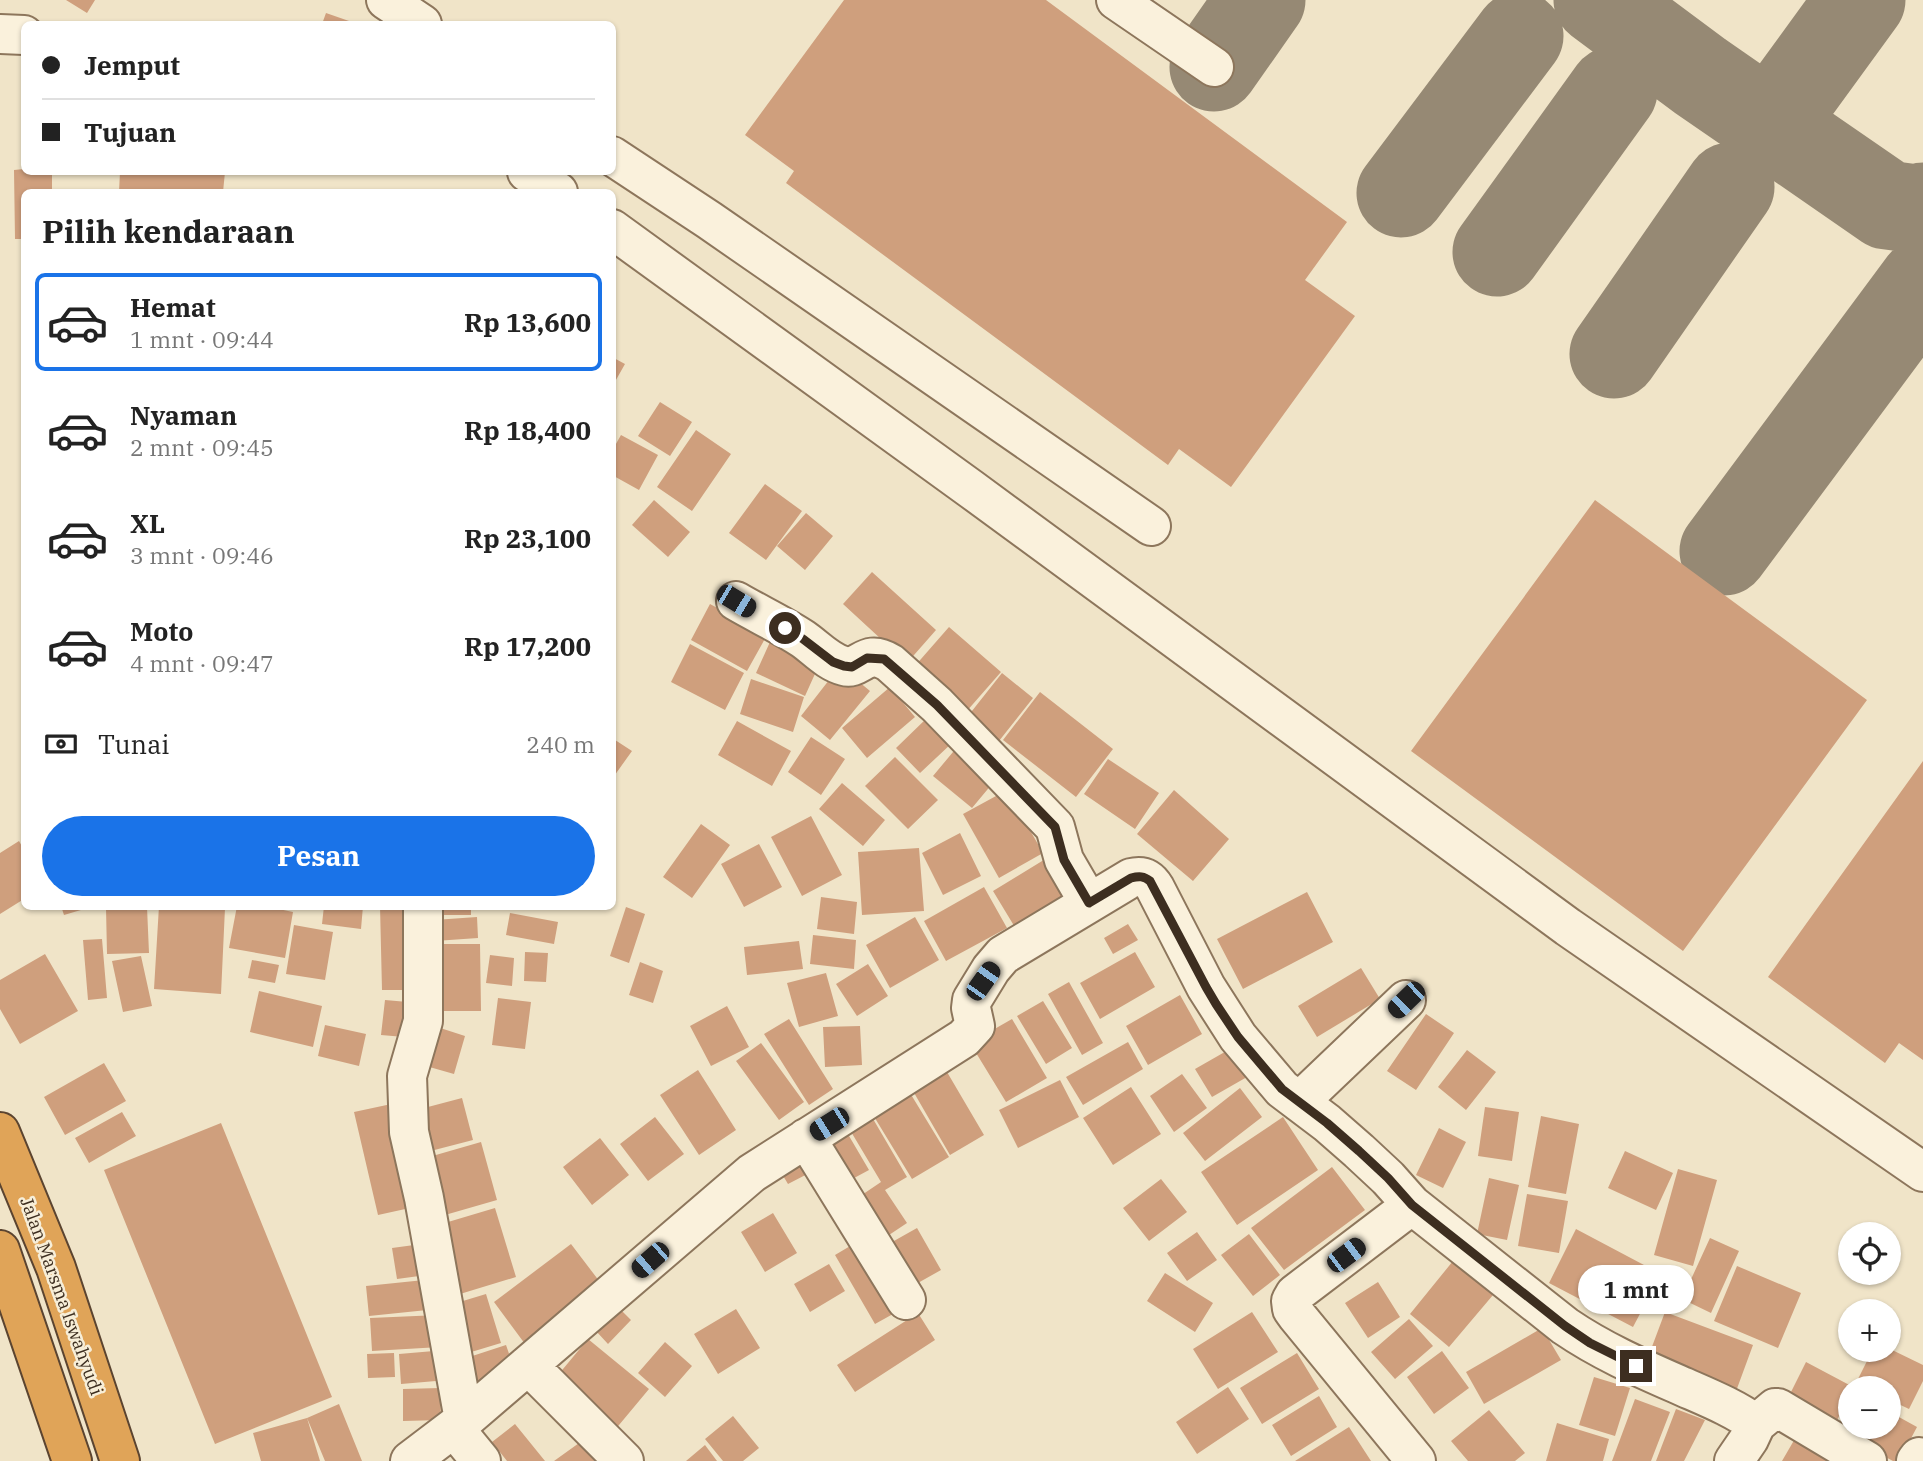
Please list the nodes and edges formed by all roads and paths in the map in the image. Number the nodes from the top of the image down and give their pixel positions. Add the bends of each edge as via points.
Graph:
1 (386, 0) edge
2 (1116, 0) edge
3 (418, 21) edge
4 (0, 34) edge
5 (21, 35) edge
6 (1214, 67) dead end
7 (616, 159) edge
8 (532, 175) edge
9 (553, 189) edge
10 (616, 232) edge
11 (1151, 526) dead end
12 (736, 601) dead end
13 (1089, 903) junction
14 (423, 910) edge
15 (1406, 1000) dead end
16 (1299, 1102) junction
17 (0, 1132) edge
18 (806, 1138) junction
19 (1923, 1172) edge
20 (1412, 1205) junction
21 (0, 1250) edge
22 (906, 1300) dead end
23 (528, 1365) junction
24 (459, 1424) junction
25 (1756, 1424) junction
26 (72, 1461) edge
27 (120, 1461) edge
28 (410, 1461) edge
29 (481, 1461) edge
30 (624, 1461) edge
31 (1416, 1461) edge
32 (1734, 1461) edge
33 (1867, 1461) edge

1 - 3 street
2 - 6 street
4 - 5 street
7 - 11 street
8 - 9 street
10 - 19 street via 1568,927
12 - 13 street via 833,662 852,667 873,657 890,663 1055,827 1064,860
13 - 16 street via 1131,878 1150,881 1238,1037 1282,1089
13 - 18 street via 1003,955 975,994 971,1008 975,1026 964,1038
14 - 24 street via 422,1021 407,1076 409,1132
15 - 16 street
16 - 20 street via 1359,1151
17 - 27 highway, Jalan Marsma Iswahyudi via 55,1268
18 - 22 street
18 - 23 street via 752,1173
20 - 25 street via 1590,1343 1734,1409
20 - 31 street via 1291,1301 1297,1316
21 - 26 highway
23 - 24 street
23 - 30 street
24 - 28 street
24 - 29 street
25 - 32 street
25 - 33 street via 1778,1408

